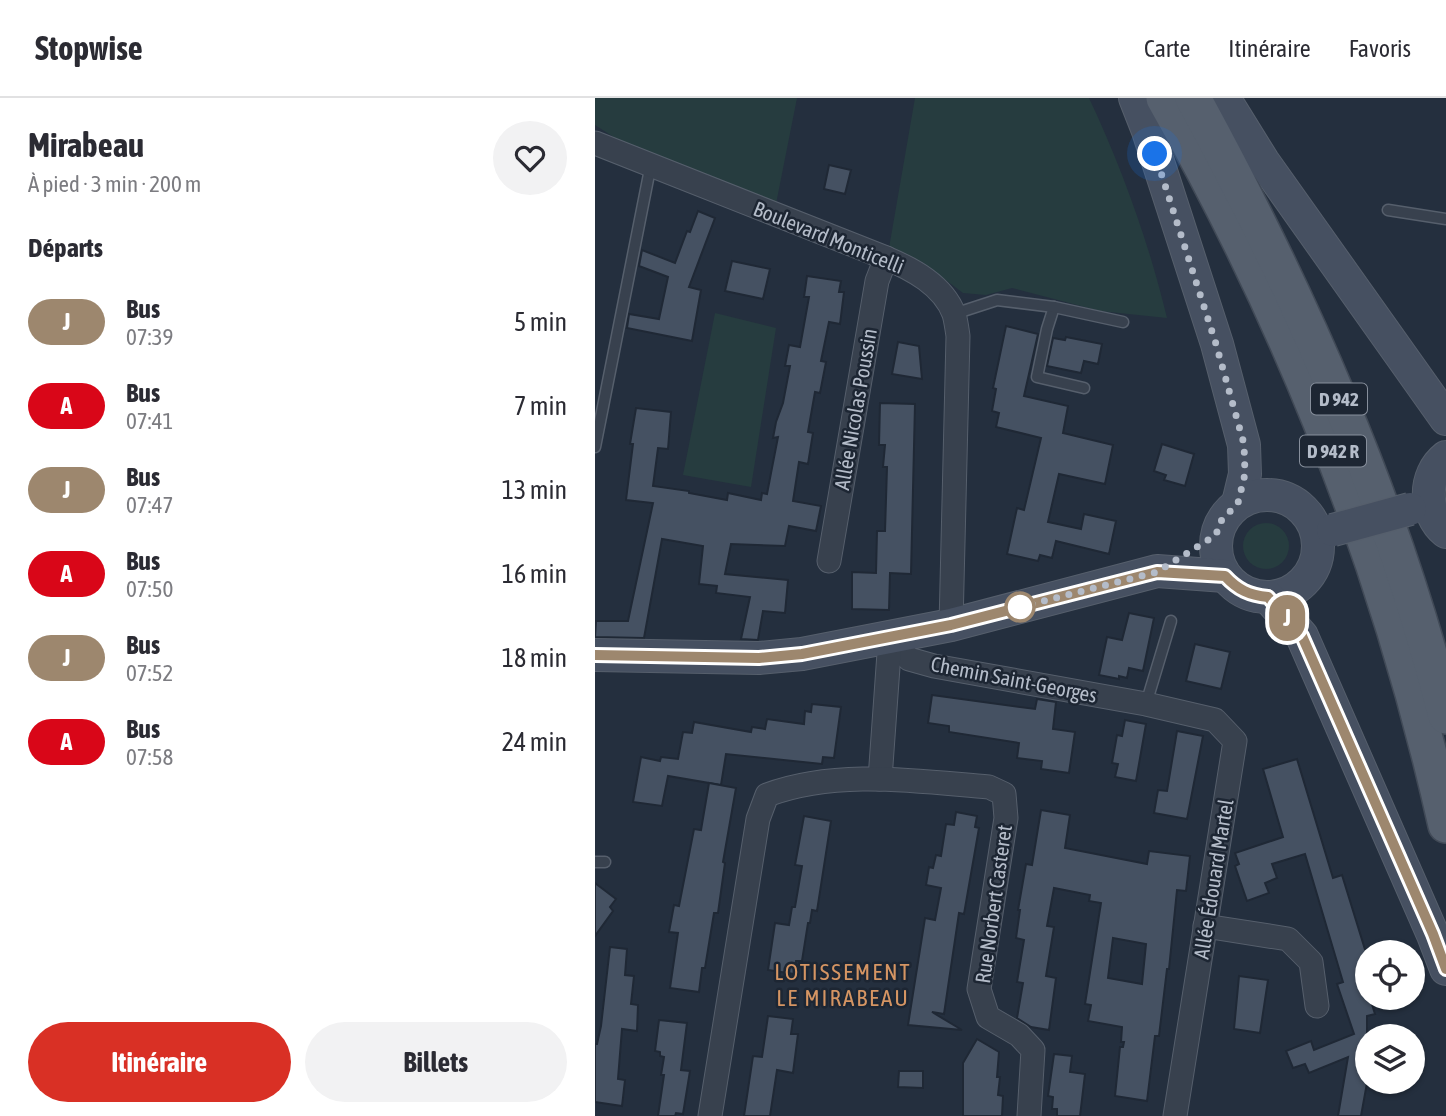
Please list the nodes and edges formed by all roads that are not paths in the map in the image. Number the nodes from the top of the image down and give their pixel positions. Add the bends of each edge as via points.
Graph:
1 (1135, 98) edge
2 (1164, 98) edge
3 (1193, 98) edge
4 (1224, 98) edge
5 (595, 143) edge
6 (650, 164) junction
7 (1388, 210) dead end
8 (1446, 219) edge
9 (886, 258) junction
10 (1055, 307) junction
11 (954, 314) junction
12 (1122, 322) dead end
13 (1084, 388) dead end
14 (1446, 419) edge
15 (595, 447) edge
16 (1446, 457) edge
17 (1238, 503) junction
18 (1419, 506) junction
19 (1325, 531) junction
20 (1446, 532) edge
21 (1216, 535) junction
22 (829, 561) dead end
23 (1157, 572) junction
24 (1225, 576) junction
25 (1268, 597) junction
26 (1171, 621) dead end
27 (951, 625) junction
28 (890, 639) junction
29 (595, 655) edge
30 (1146, 704) junction
31 (1446, 716) edge
32 (880, 779) junction
33 (1446, 825) edge
34 (1205, 926) junction
35 (1446, 969) edge
36 (1317, 1006) dead end
37 (710, 1116) edge
38 (1029, 1116) edge
39 (1175, 1116) edge

1 - 17 main road via 1244,444 1245,474
2 - 33 main road, D 942 R via 1216,192 1321,419 1379,578
3 - 31 main road, D 942 via 1246,196 1341,402 1386,517
4 - 14 main road via 1263,161
5 - 6 street, Boulevard Monticelli
6 - 9 street, Boulevard Monticelli
6 - 15 lane
7 - 8 lane
9 - 11 street, Boulevard Monticelli via 916,271
9 - 22 street, Allée Nicolas Poussin via 877,281
10 - 11 lane via 997,300
10 - 12 lane
10 - 13 lane via 1037,377
11 - 27 street via 958,337
16 - 18 main road via 1433,473
17 - 19 main road via 1265,494 1285,498
17 - 21 main road via 1220,522
18 - 19 main road, bridge
18 - 20 main road
19 - 25 main road via 1308,577 1283,595
21 - 23 main road
21 - 24 main road via 1215,549
23 - 24 main road
23 - 27 main road
24 - 25 main road via 1236,588
25 - 35 main road via 1302,636
26 - 30 lane
27 - 28 main road
28 - 29 main road via 759,658
28 - 30 street, Chemin Saint-Georges via 909,659 934,666
28 - 32 street
30 - 34 street, Allée Édouard Martel via 1215,720 1235,741
32 - 37 street, Rue Norbert Casteret via 793,786 767,795 758,819
32 - 38 street, Rue Norbert Casteret via 989,787 1004,794 1006,818 979,989 988,1017 1019,1035 1033,1050
34 - 36 street via 1288,939 1311,962
34 - 39 street, Allée Édouard Martel

